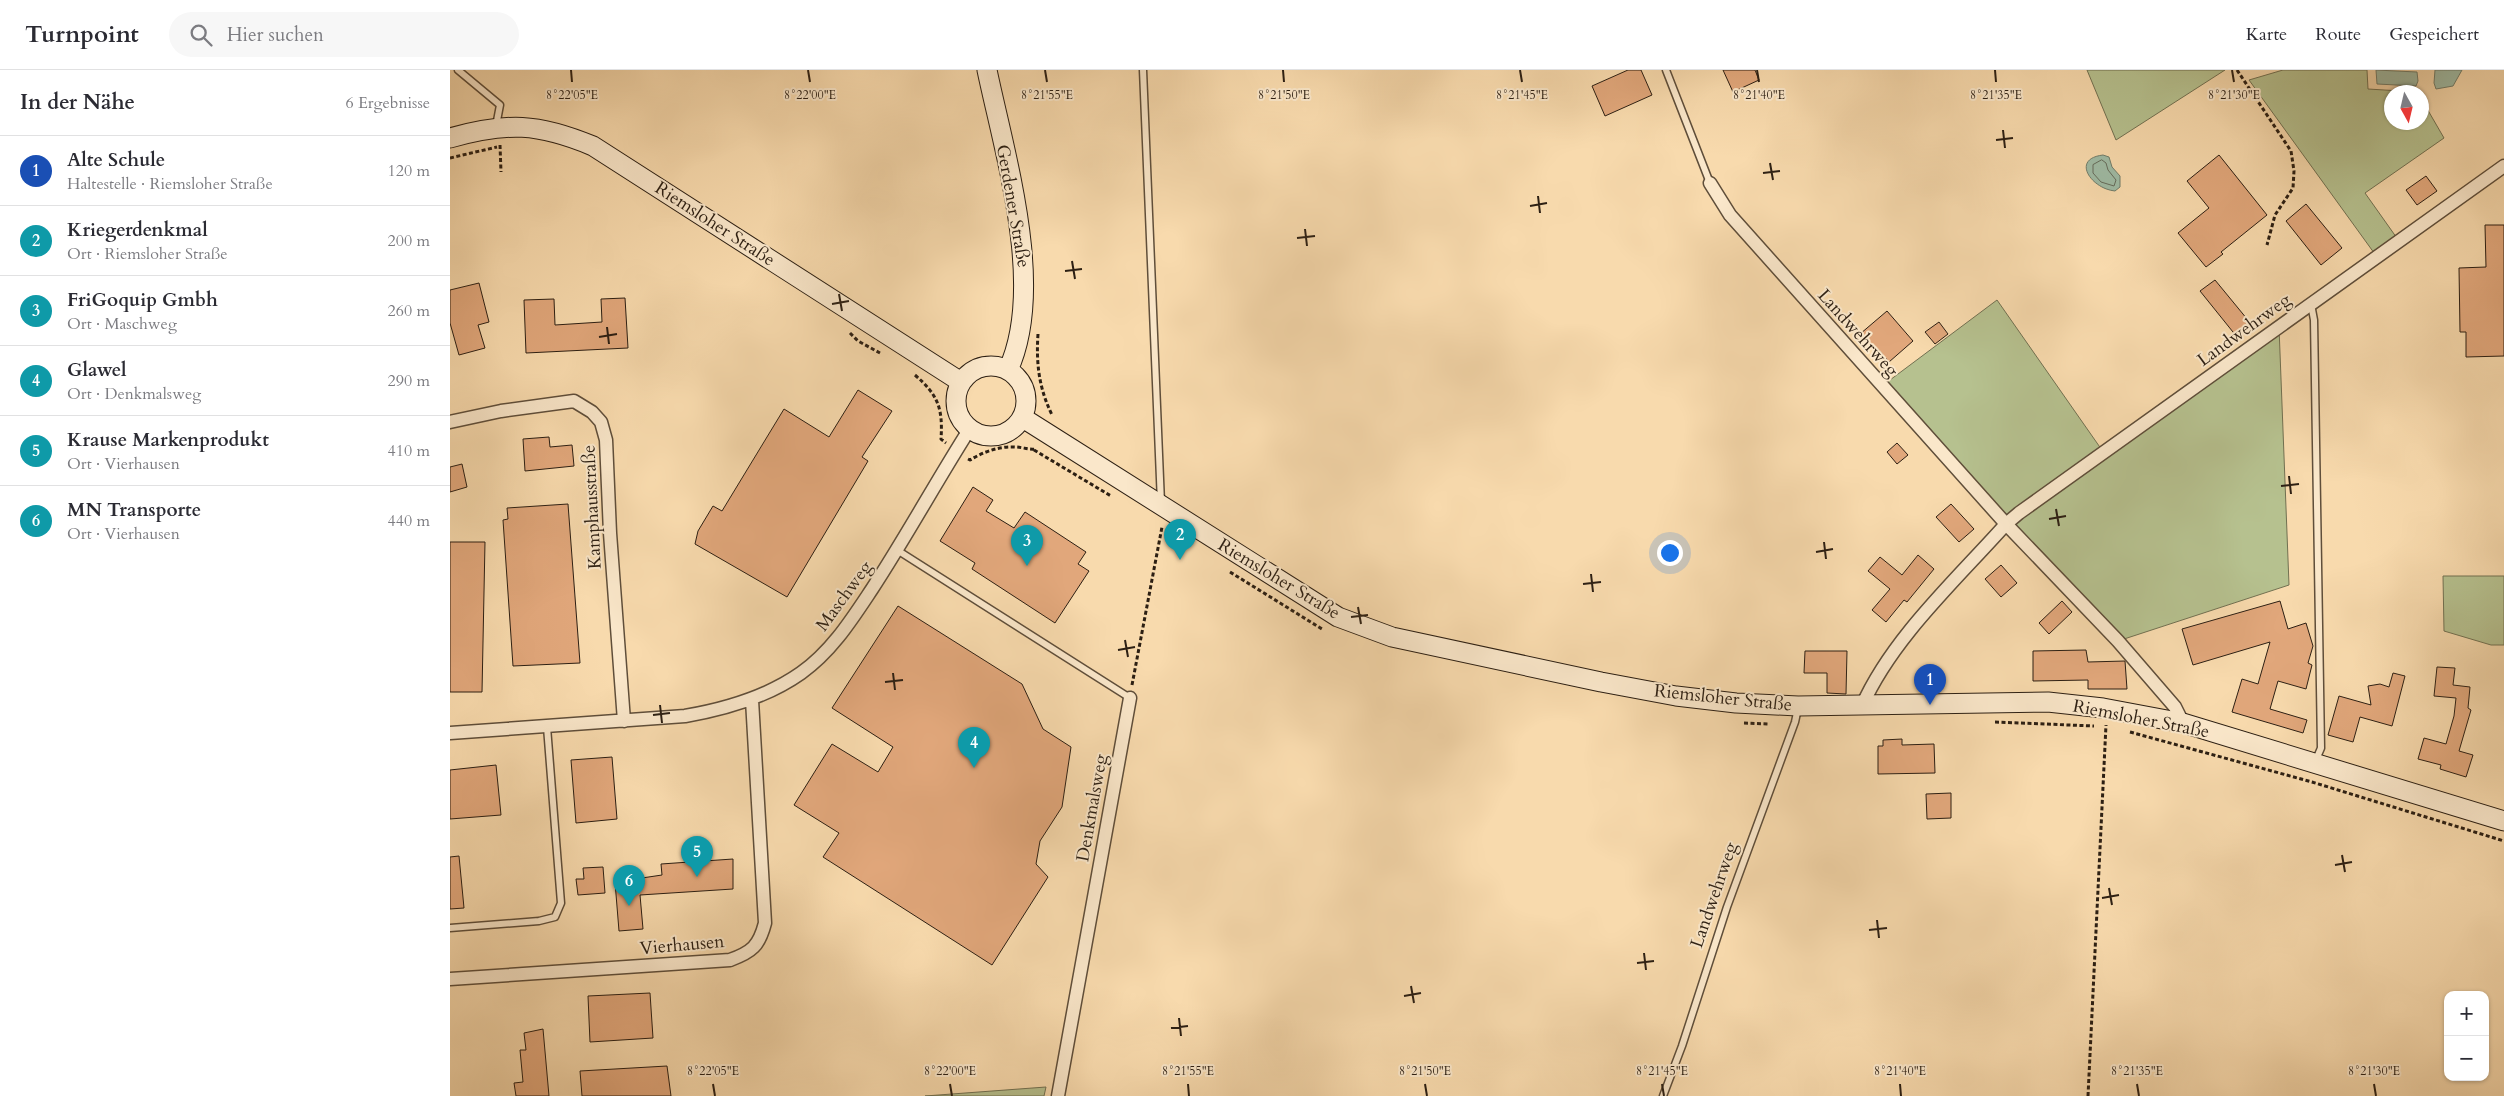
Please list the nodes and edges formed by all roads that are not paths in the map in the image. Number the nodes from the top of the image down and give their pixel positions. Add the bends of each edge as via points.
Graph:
1 (458, 70) edge
2 (987, 70) edge
3 (1143, 70) edge
4 (1666, 70) edge
5 (496, 127) junction
6 (450, 138) edge
7 (2504, 166) edge
8 (1710, 183) joint
9 (2310, 304) junction
10 (1008, 370) junction
11 (961, 382) junction
12 (1023, 418) junction
13 (450, 422) edge
14 (969, 430) junction
15 (1158, 514) junction
16 (2006, 524) junction
17 (897, 550) junction
18 (1130, 698) joint
19 (752, 700) junction
20 (1798, 706) junction
21 (1862, 706) junction
22 (624, 721) junction
23 (2183, 723) junction
24 (547, 727) junction
25 (450, 733) edge
26 (2314, 763) junction
27 (2504, 821) edge
28 (450, 928) edge
29 (450, 979) edge
30 (1058, 1096) edge
31 (1663, 1096) edge

1 - 5 lane via 500,105
2 - 10 main road, Gerdener Straße via 1020,230 1025,276 1014,356
3 - 15 lane
4 - 8 lane
5 - 6 main road, Riemsloher Straße
5 - 11 main road, Riemsloher Straße via 533,127 561,133 593,146
7 - 9 street, Landwehrweg
8 - 16 street, Landwehrweg via 1730,215
9 - 16 street, Landwehrweg
9 - 26 lane via 2314,320 2320,748
10 - 11 main road via 998,367 977,369
10 - 12 main road via 1017,377 1025,391
11 - 14 main road via 955,402
12 - 14 main road via 999,436 988,437
12 - 15 main road, Riemsloher Straße
13 - 22 street, Kamphausstraße via 574,401 601,422 606,440
14 - 17 street, Maschweg
15 - 20 main road, Riemsloher Straße via 1338,617 1392,637 1676,696
16 - 21 street, Landwehrweg via 1919,621 1874,680
16 - 23 street, Landwehrweg via 2118,641 2175,707
17 - 18 lane
17 - 19 street, Maschweg via 841,635 801,672
18 - 30 street, Denkmalsweg
19 - 22 street, Maschweg via 685,716
19 - 29 street, Vierhausen via 765,923 761,939 748,953 730,960
20 - 21 main road, Riemsloher Straße
20 - 31 lane, Landwehrweg via 1796,722 1727,906
21 - 23 main road, Riemsloher Straße via 2048,702 2103,708
22 - 24 street, Maschweg
23 - 26 main road, Riemsloher Straße
24 - 25 street, Maschweg
24 - 28 lane via 561,903 555,917
26 - 27 main road, Riemsloher Straße

